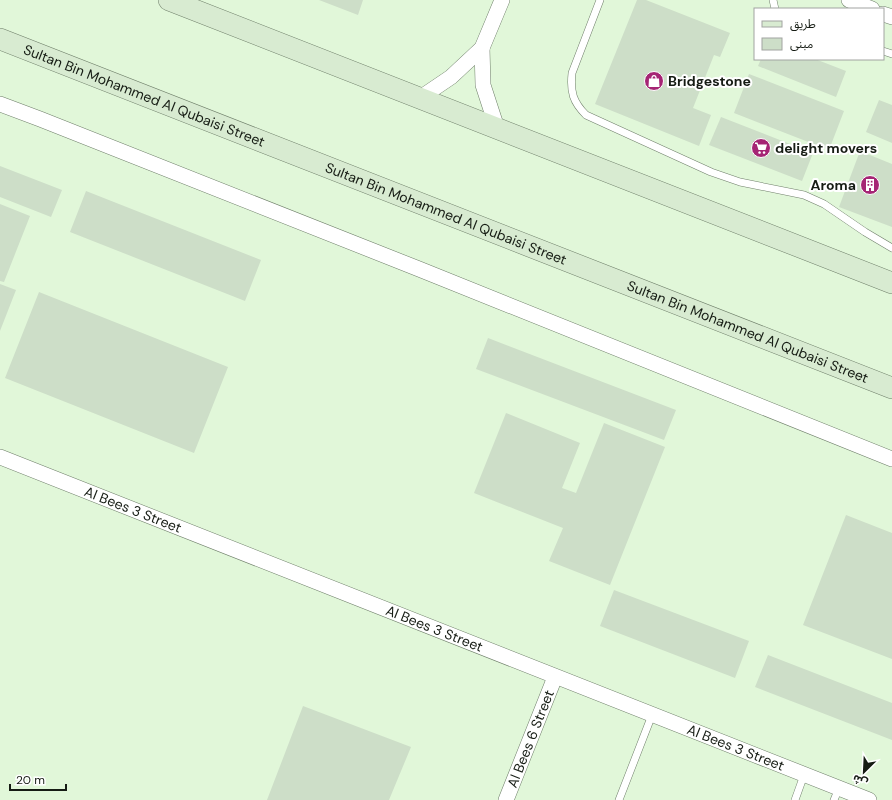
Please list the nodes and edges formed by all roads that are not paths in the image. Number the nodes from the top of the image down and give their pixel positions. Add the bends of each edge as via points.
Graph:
1 (169, 0) edge
2 (502, 0) edge
3 (600, 0) edge
4 (849, 0) edge
5 (869, 8) edge
6 (0, 39) edge
7 (482, 48) junction
8 (420, 98) junction
9 (0, 104) edge
10 (497, 128) junction
11 (892, 248) edge
12 (892, 283) edge
13 (892, 388) edge
14 (0, 457) edge
15 (892, 459) edge
16 (555, 677) junction
17 (652, 715) junction
18 (804, 774) junction
19 (837, 794) edge
20 (506, 800) edge
21 (619, 800) edge
22 (795, 800) edge
23 (869, 800) edge

1 - 8 main road
2 - 7 street
3 - 11 lane via 572,73 573,96 578,107 586,115 725,178 814,198
4 - 5 street
6 - 13 main road, Sultan Bin Mohammed Al Qubaisi Street
7 - 8 street via 451,77
7 - 10 street via 483,85
8 - 10 main road
9 - 15 street
10 - 12 main road
14 - 16 street, Al Bees 3 Street
16 - 17 street, Al Bees 3 Street
16 - 20 street, Al Bees 6 Street
17 - 18 street, Al Bees 3 Street
17 - 21 lane
18 - 19 street, Al Bees 3 Street
18 - 22 lane
19 - 23 street, Al Bees 3 Street

